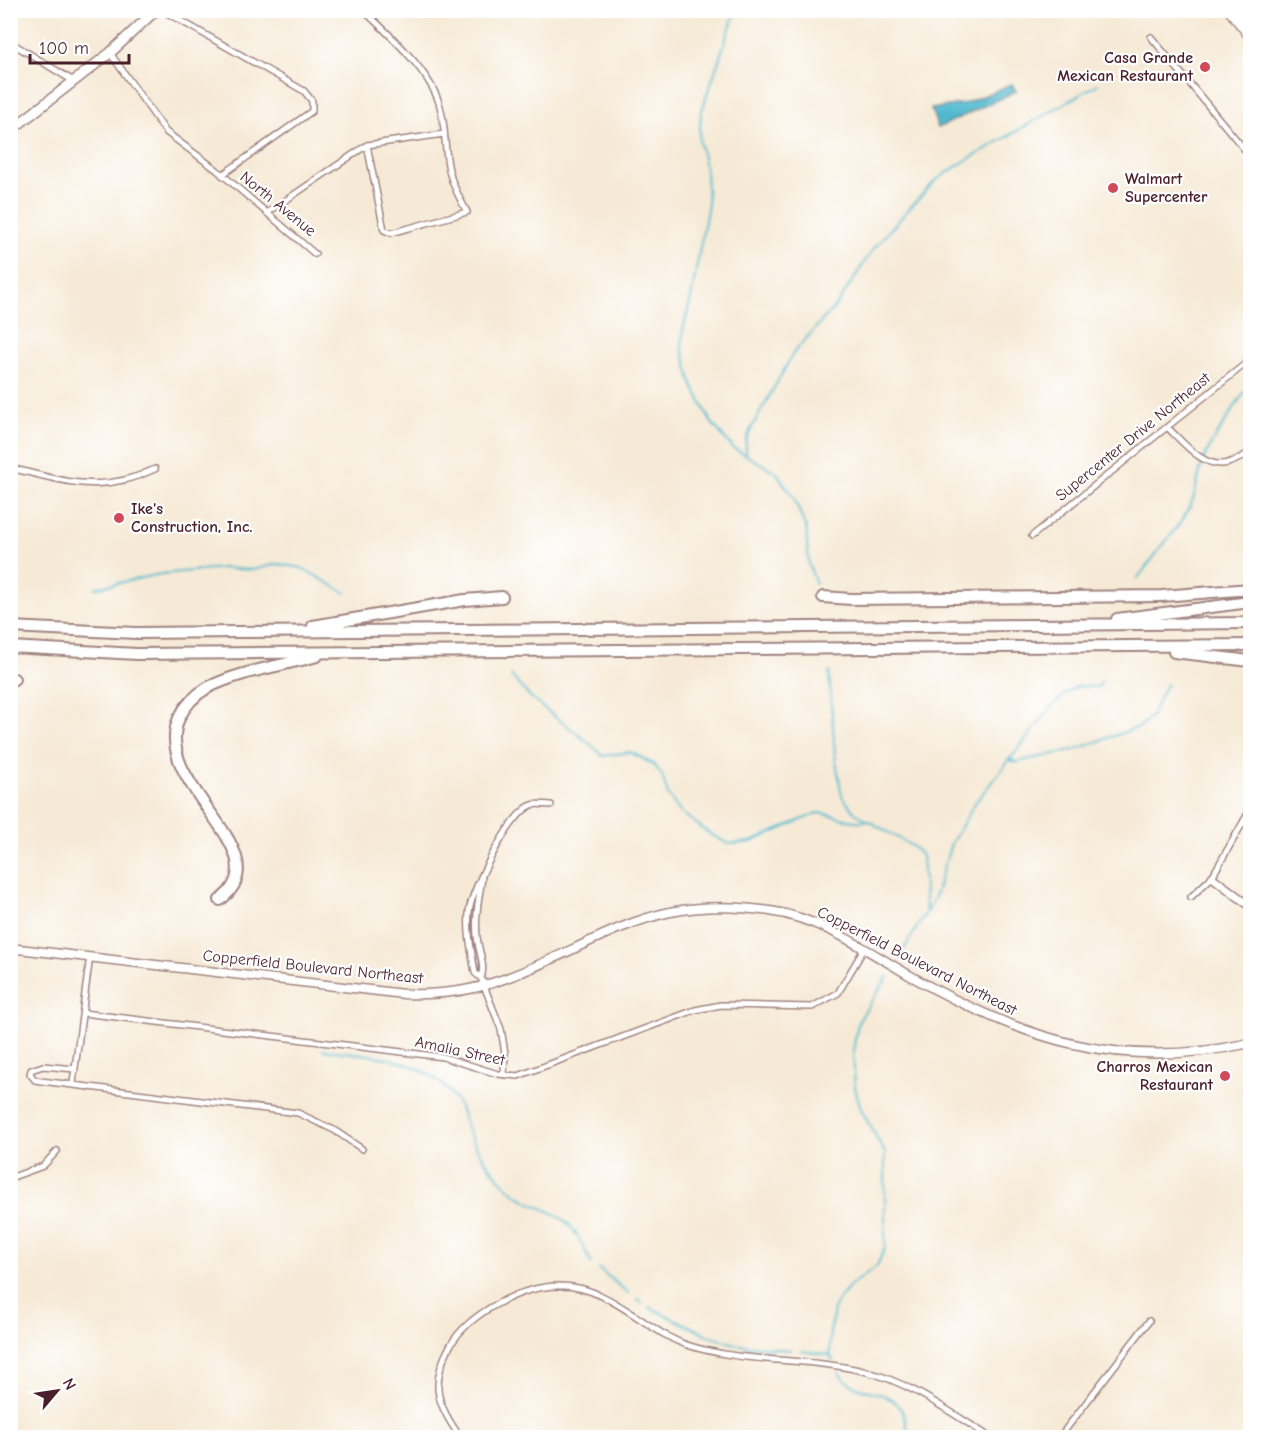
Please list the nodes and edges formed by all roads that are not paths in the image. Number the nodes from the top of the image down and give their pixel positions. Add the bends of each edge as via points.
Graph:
1 (156, 10) edge
2 (162, 10) edge
3 (363, 10) edge
4 (1227, 10) edge
5 (1237, 10) edge
6 (1251, 27) edge
7 (1151, 37) dead end
8 (1251, 38) edge
9 (10, 42) edge
10 (110, 53) junction
11 (75, 82) junction
12 (10, 132) edge
13 (444, 134) junction
14 (367, 145) junction
15 (1251, 156) edge
16 (222, 175) junction
17 (267, 213) junction
18 (315, 254) dead end
19 (1251, 360) edge
20 (1167, 427) junction
21 (1251, 453) edge
22 (10, 468) edge
23 (155, 469) dead end
24 (1032, 536) dead end
25 (1251, 588) edge
26 (502, 597) dead end
27 (823, 597) dead end
28 (1251, 602) edge
29 (1251, 623) edge
30 (1074, 624) junction
31 (10, 627) edge
32 (280, 631) junction
33 (1251, 645) edge
34 (1132, 646) junction
35 (10, 647) edge
36 (334, 652) junction
37 (1251, 661) edge
38 (550, 805) dead end
39 (1251, 810) edge
40 (1212, 877) junction
41 (1191, 897) dead end
42 (220, 900) dead end
43 (1251, 906) edge
44 (10, 948) edge
45 (864, 949) junction
46 (90, 956) junction
47 (481, 982) junction
48 (83, 1013) junction
49 (1251, 1043) edge
50 (75, 1069) junction
51 (504, 1075) junction
52 (73, 1083) junction
53 (362, 1149) dead end
54 (57, 1151) dead end
55 (10, 1178) edge
56 (1149, 1321) dead end
57 (461, 1437) edge
58 (992, 1437) edge
59 (1059, 1437) edge

1 - 10 main road
2 - 16 street, North Avenue via 304,91 312,101 312,111
3 - 13 street via 431,85 440,104
4 - 8 street
5 - 6 street
7 - 15 street
9 - 11 street
10 - 11 main road
10 - 16 street, North Avenue via 166,132
11 - 12 main road
13 - 14 street
13 - 14 street via 449,171 467,212 391,233 384,230
14 - 17 street
16 - 17 street, North Avenue
17 - 18 street, North Avenue
19 - 20 street, Supercenter Drive Northeast
20 - 21 street via 1192,451 1212,463 1226,464
20 - 24 street, Supercenter Drive Northeast
22 - 23 street via 78,483 102,484 126,481
25 - 27 highway via 1162,596
26 - 32 highway
28 - 30 highway
29 - 30 highway
30 - 32 highway
31 - 32 highway via 99,632
33 - 34 highway
34 - 36 highway
34 - 37 highway
35 - 36 highway via 137,654
36 - 42 highway via 206,689 181,714 174,737 179,763 237,857 235,882
38 - 47 street via 532,805 516,816 477,884 469,911 469,936 475,973
39 - 40 street
40 - 41 street
40 - 43 street
44 - 46 main road, Copperfield Boulevard Northeast
45 - 47 main road, Copperfield Boulevard Northeast via 831,931 772,911 708,907 640,921 523,971
45 - 49 main road, Copperfield Boulevard Northeast via 999,1022 1058,1041 1111,1051 1166,1053
45 - 51 street, Amalia Street via 838,993 812,1007 721,1005 696,1010 544,1068 518,1076
46 - 47 main road, Copperfield Boulevard Northeast via 404,994 436,994
46 - 48 street
47 - 51 street via 501,1029
48 - 50 street
48 - 51 street, Amalia Street via 443,1058
50 - 52 street
50 - 52 street via 38,1066 30,1074 35,1080
52 - 53 street via 298,1113
54 - 55 street via 43,1166
56 - 59 street
57 - 58 street via 443,1412 437,1392 439,1369 451,1344 502,1300 529,1289 561,1286 585,1288 690,1346 852,1368 886,1378

